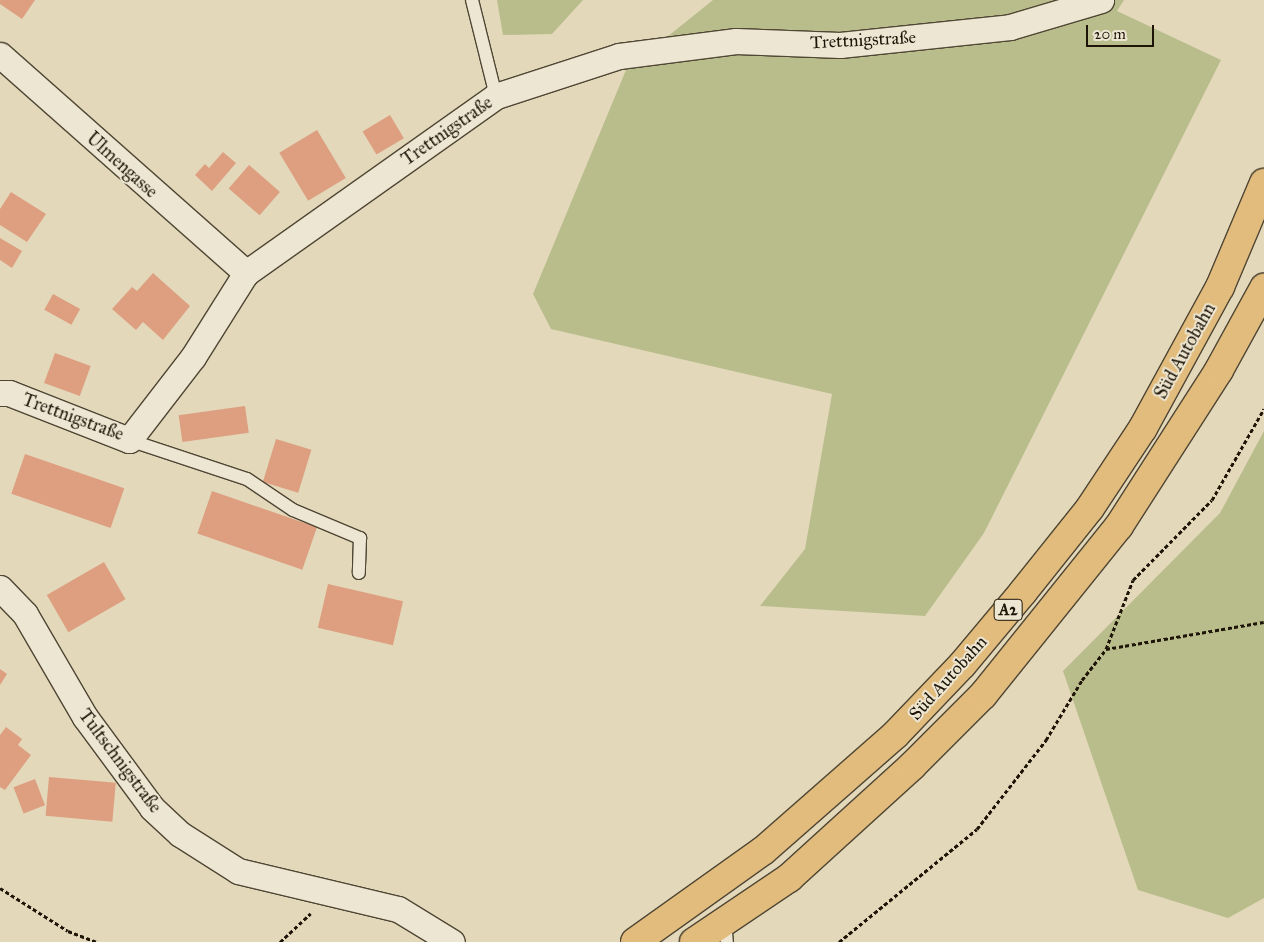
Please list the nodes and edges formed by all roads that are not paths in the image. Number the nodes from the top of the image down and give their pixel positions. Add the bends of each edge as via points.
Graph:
1 (472, 0) edge
2 (1101, 0) edge
3 (0, 55) edge
4 (496, 96) junction
5 (1264, 183) edge
6 (246, 273) junction
7 (1264, 288) edge
8 (0, 393) edge
9 (129, 440) junction
10 (359, 573) dead end
11 (0, 588) edge
12 (726, 931) edge
13 (452, 942) edge
14 (635, 942) edge
15 (694, 942) edge

1 - 4 lane
2 - 4 street, Trettnigstraße via 1010,27 840,45 736,41 618,56
3 - 6 street, Ulmengasse
4 - 6 street, Trettnigstraße
5 - 14 highway, Süd Autobahn / A2 via 1220,287 1143,428 1090,508 1017,600 962,665 895,735 764,850
6 - 9 street, Trettnigstraße via 193,357
7 - 12 highway, Süd Autobahn / A2 via 1214,378 1119,526 982,695 912,766
8 - 9 street, Trettnigstraße via 9,393
9 - 10 lane via 247,479 293,510 360,538
11 - 13 street, Tultschnigstraße via 25,614 85,717 152,808 180,834 238,872 398,909
12 - 15 highway, Süd Autobahn / A2

